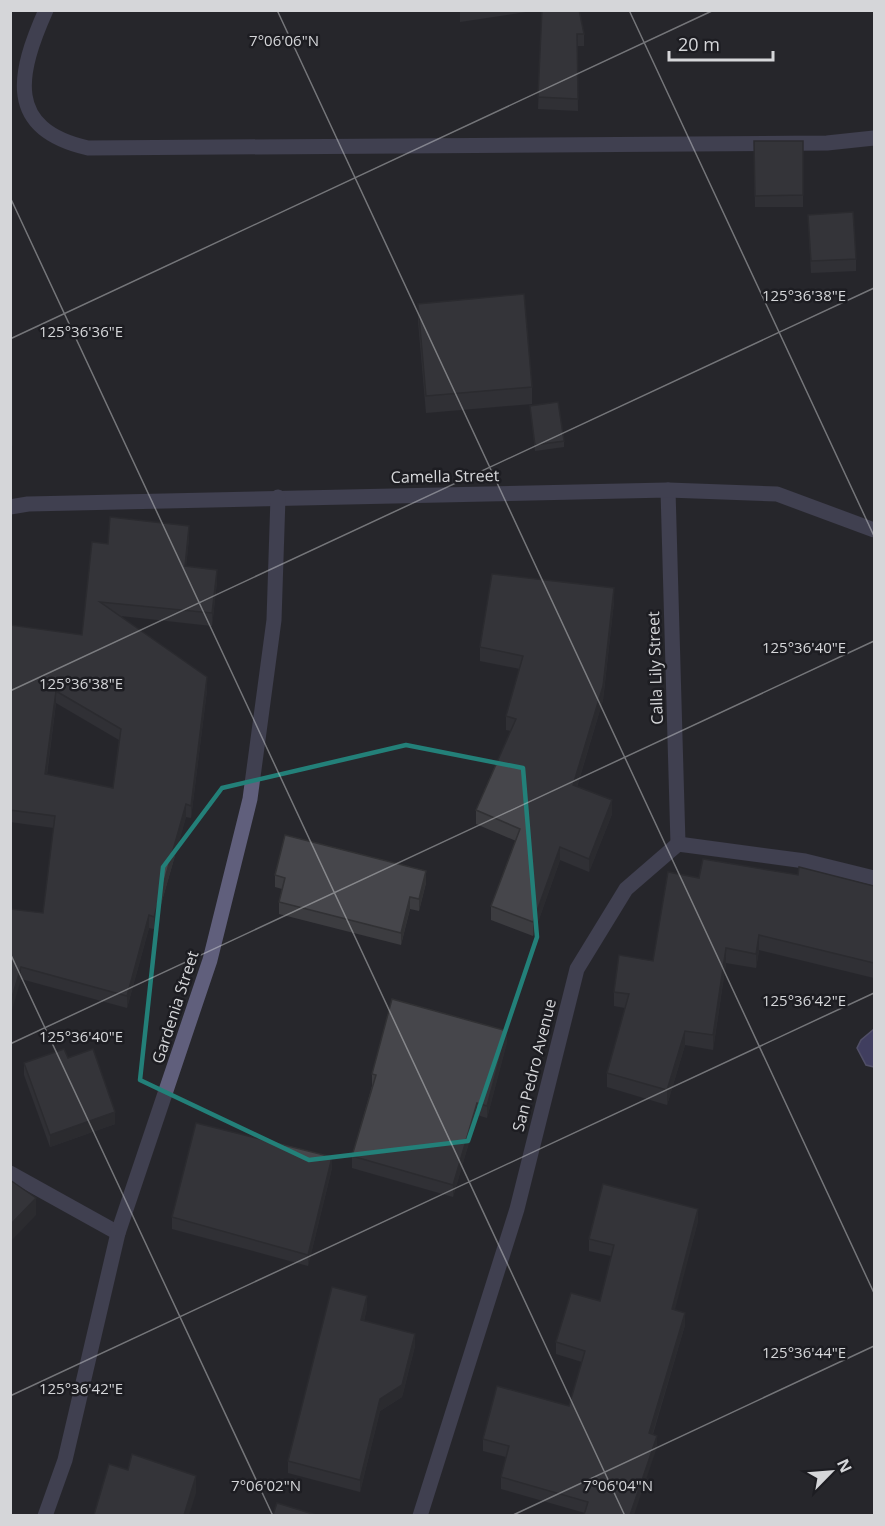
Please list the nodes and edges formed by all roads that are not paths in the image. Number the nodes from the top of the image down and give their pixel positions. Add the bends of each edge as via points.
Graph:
1 (46, 10) edge
2 (874, 138) edge
3 (668, 490) junction
4 (278, 497) junction
5 (10, 507) edge
6 (874, 530) edge
7 (678, 844) junction
8 (874, 878) edge
9 (10, 1173) edge
10 (118, 1233) junction
11 (45, 1515) edge
12 (420, 1515) edge

1 - 2 street via 30,46 25,69 24,92 30,112 44,130 64,142 88,148 827,143
3 - 4 street, Camella Street
3 - 6 street, Camella Street via 777,494
3 - 7 street, Calla Lily Street
4 - 5 street, Camella Street
4 - 10 street, Gardenia Street via 274,620 250,799 210,960
7 - 8 street via 805,861
7 - 12 street, San Pedro Avenue via 626,890 577,969 517,1209
9 - 10 street
10 - 11 street, Gardenia Street via 65,1460

